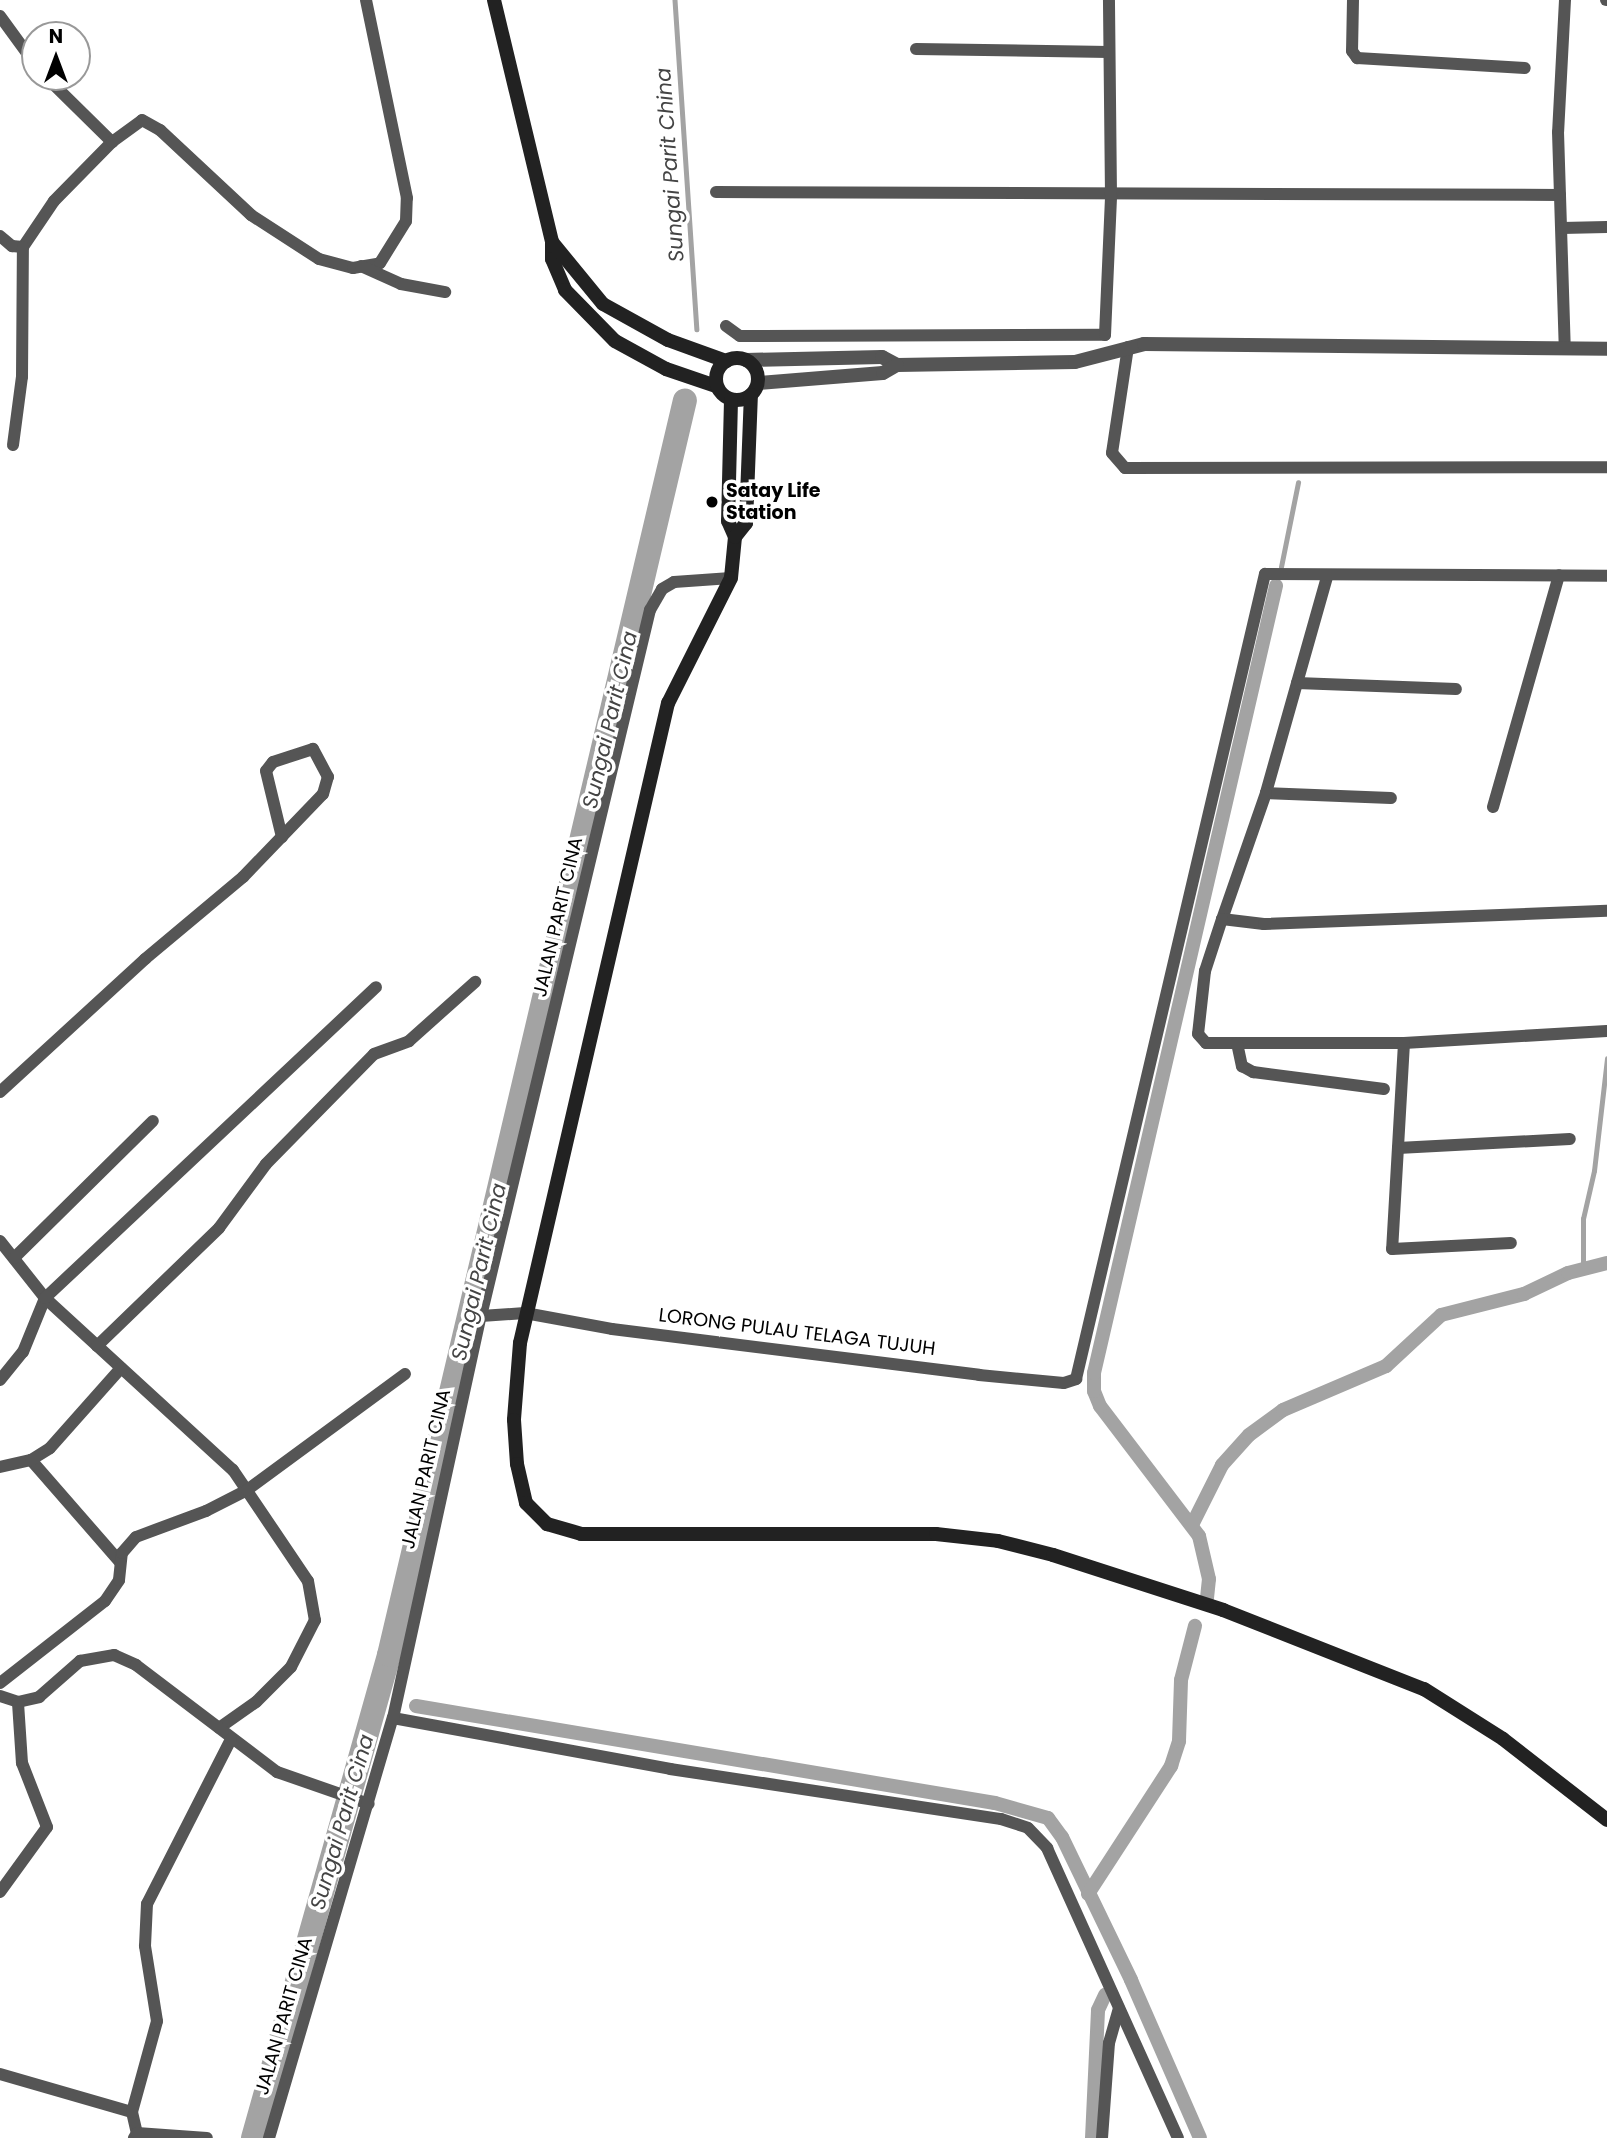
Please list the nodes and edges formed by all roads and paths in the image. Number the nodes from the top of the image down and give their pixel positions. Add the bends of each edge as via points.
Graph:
1 (366, 0) edge
2 (494, 0) edge
3 (1109, 0) edge
4 (1353, 0) edge
5 (1565, 0) edge
6 (0, 16) edge
7 (21, 45) edge
8 (916, 49) dead end
9 (1110, 52) junction
10 (1525, 68) dead end
11 (60, 91) edge
12 (112, 142) junction
13 (716, 192) dead end
14 (1111, 195) junction
15 (1559, 195) junction
16 (1607, 227) edge
17 (1562, 228) junction
18 (0, 236) edge
19 (552, 242) junction
20 (23, 247) junction
21 (361, 266) junction
22 (445, 292) dead end
23 (726, 326) dead end
24 (1128, 347) junction
25 (1565, 349) junction
26 (1607, 349) edge
27 (746, 360) junction
28 (726, 361) junction
29 (897, 365) junction
30 (716, 386) junction
31 (754, 389) junction
32 (731, 400) junction
33 (13, 445) dead end
34 (1607, 467) edge
35 (735, 537) junction
36 (1559, 575) junction
37 (1607, 576) edge
38 (1327, 577) junction
39 (731, 578) junction
40 (1297, 683) junction
41 (1456, 689) dead end
42 (1266, 793) junction
43 (1391, 798) dead end
44 (1493, 807) dead end
45 (282, 837) junction
46 (1607, 911) edge
47 (1222, 919) junction
48 (475, 982) dead end
49 (376, 987) dead end
50 (1607, 1031) edge
51 (1237, 1043) junction
52 (1404, 1043) junction
53 (1384, 1090) dead end
54 (0, 1091) edge
55 (153, 1121) dead end
56 (1570, 1139) dead end
57 (1398, 1148) junction
58 (0, 1241) edge
59 (1511, 1243) dead end
60 (14, 1258) junction
61 (45, 1298) junction
62 (525, 1313) junction
63 (481, 1316) junction
64 (97, 1346) junction
65 (121, 1368) junction
66 (405, 1374) dead end
67 (0, 1380) edge
68 (31, 1460) junction
69 (0, 1467) edge
70 (247, 1490) junction
71 (120, 1562) junction
72 (0, 1683) edge
73 (0, 1696) edge
74 (18, 1702) junction
75 (393, 1718) junction
76 (219, 1728) junction
77 (231, 1739) junction
78 (365, 1803) junction
79 (1607, 1820) edge
80 (0, 1892) edge
81 (1119, 2008) junction
82 (0, 2074) edge
83 (132, 2112) junction
84 (136, 2135) edge
85 (207, 2138) edge
86 (269, 2138) edge
87 (1102, 2138) edge
88 (1178, 2138) edge

1 - 21 street via 368,28 407,198 406,221 380,263
2 - 19 main road
3 - 9 street
4 - 10 street via 1352,51 1357,58
5 - 15 street
6 - 7 street
8 - 9 street
9 - 14 street
11 - 12 street
12 - 20 street via 54,201
12 - 21 street via 142,120 160,130 251,215 319,259 339,267
13 - 14 street
14 - 15 street
14 - 23 street via 1105,335 740,336
15 - 17 street
16 - 17 street
17 - 25 street
18 - 20 street
19 - 28 main road via 612,310 668,340
19 - 30 main road via 552,259 565,290 615,341 666,369
20 - 33 street via 22,377
21 - 22 street via 401,284
24 - 25 street
24 - 29 street via 1075,362
24 - 34 street via 1112,453 1125,468
25 - 26 street
27 - 28 main road
27 - 29 street via 882,357
27 - 31 main road via 755,370
28 - 30 main road via 717,372
29 - 31 street via 884,373
30 - 32 main road
31 - 32 main road
31 - 35 main road via 746,523
32 - 35 main road via 728,521
35 - 39 main road
36 - 37 street
36 - 38 street
36 - 44 street
38 - 40 street
38 - 62 street, LORONG PULAU TELAGA TUJUH via 1265,573 1078,1374 1064,1383 612,1329
39 - 62 main road via 668,703
39 - 63 street, JALAN PARIT CINA via 674,582 662,589 650,610
40 - 41 street
40 - 42 street
42 - 43 street
42 - 47 street
45 - 45 street via 327,785 325,768 313,748 273,762 266,771
45 - 54 street via 210,907 145,959
46 - 47 street via 1265,924
47 - 51 street via 1205,971 1198,1034 1206,1043
48 - 64 street via 409,1041 374,1054 266,1164 219,1228
49 - 61 street
50 - 52 street
51 - 52 street
51 - 53 street via 1242,1066 1253,1072
52 - 57 street
55 - 60 street
56 - 57 street
57 - 59 street via 1392,1249
58 - 60 street
60 - 61 street
61 - 64 street
61 - 67 street via 23,1352
62 - 63 street, LORONG PULAU TELAGA TUJUH
62 - 79 main road via 514,1394 517,1464 526,1503 547,1524 582,1534 936,1534 999,1541 1053,1555 1223,1610 1414,1684 1503,1739
63 - 75 street, JALAN PARIT CINA
64 - 65 street
65 - 68 street via 88,1410
65 - 70 street via 208,1446
66 - 70 street
68 - 69 street
68 - 71 street
70 - 71 street via 206,1511 147,1530 128,1544
70 - 76 street via 307,1581 314,1620 291,1667 256,1702
71 - 72 street via 119,1580 105,1601
73 - 74 street
74 - 76 street via 39,1697 80,1661 114,1655 136,1665
74 - 80 street via 22,1763 47,1828
75 - 78 street, JALAN PARIT CINA
75 - 81 street via 670,1769 1014,1822 1034,1833 1047,1848
76 - 77 street
77 - 78 street via 277,1772
77 - 83 street via 147,1904 145,1946 157,2021
78 - 86 street, JALAN PARIT CINA
81 - 87 street via 1109,2043
81 - 88 street
82 - 83 street
83 - 84 street
84 - 85 street

